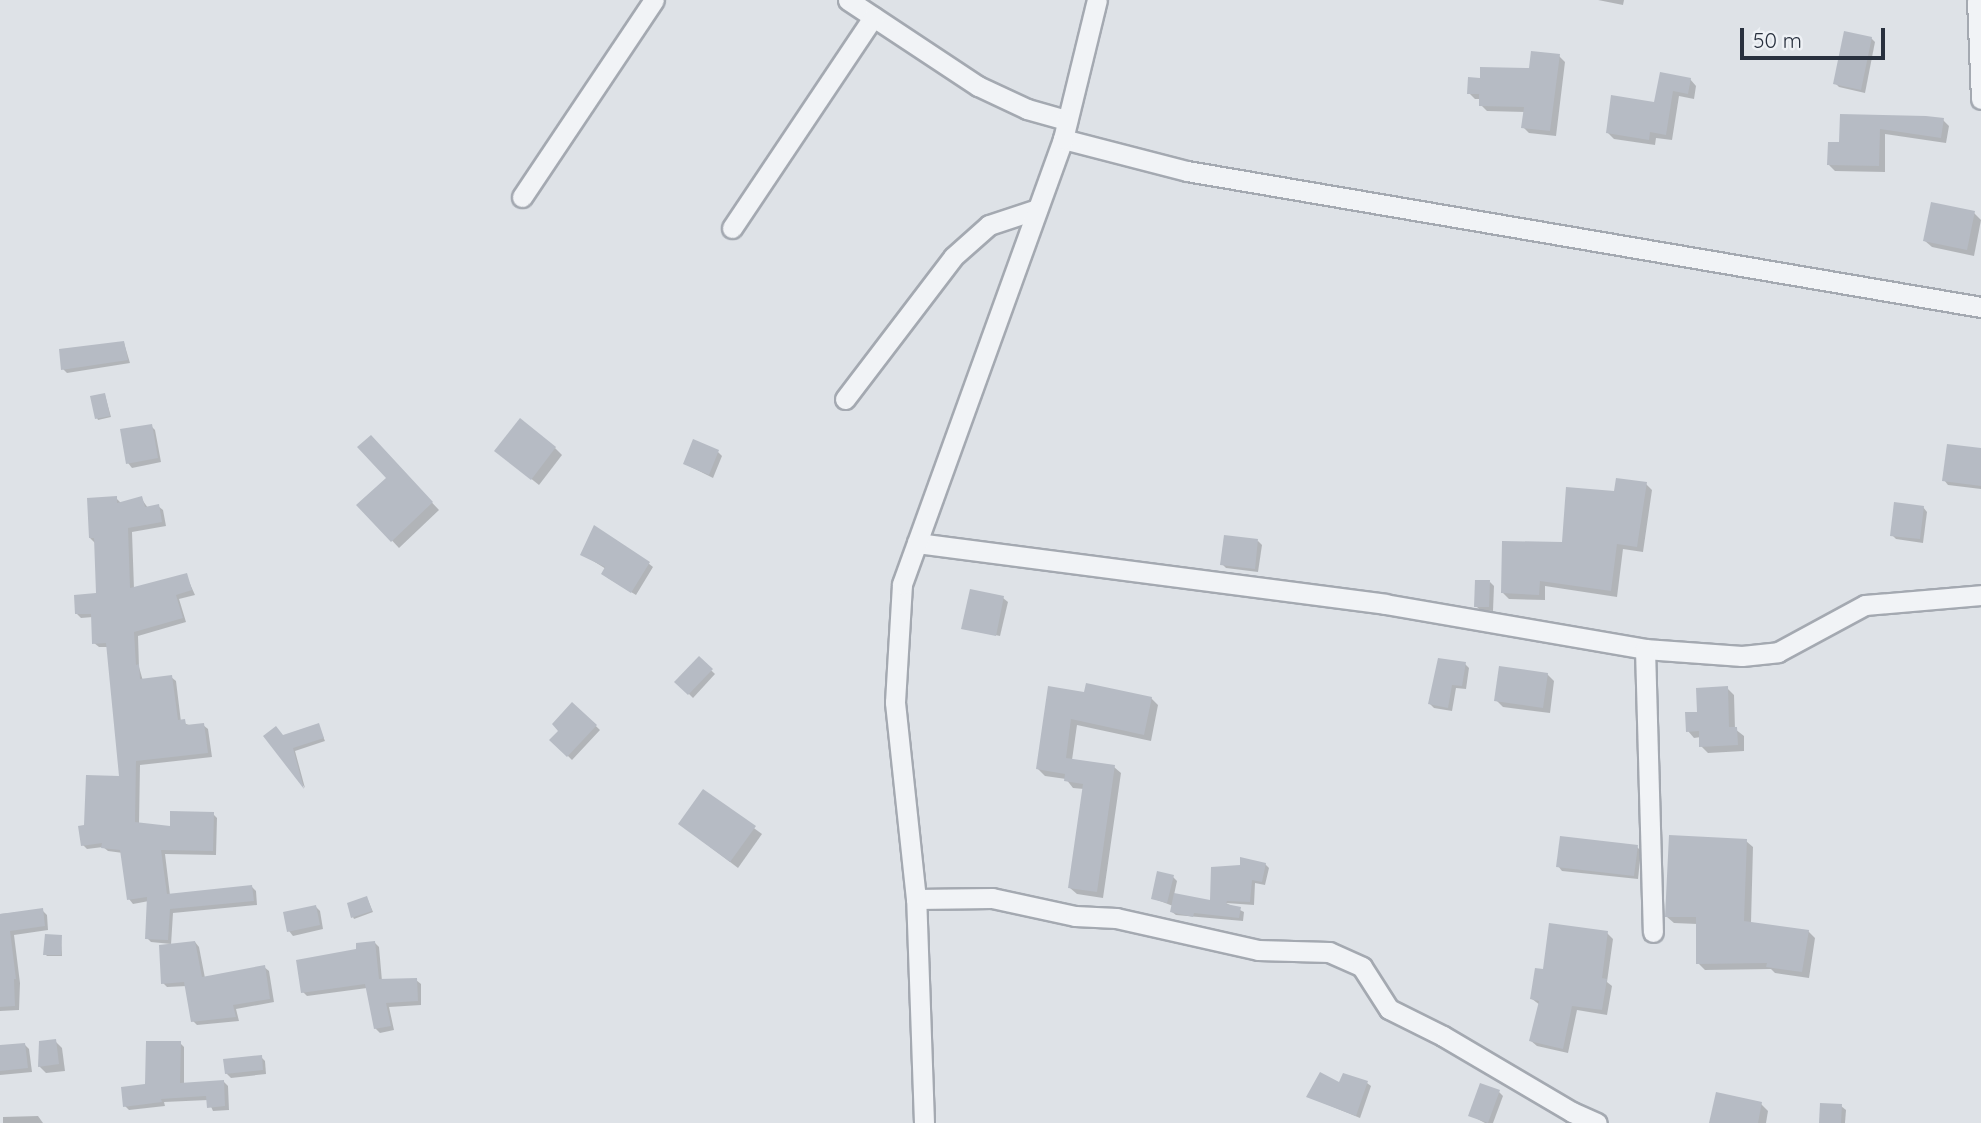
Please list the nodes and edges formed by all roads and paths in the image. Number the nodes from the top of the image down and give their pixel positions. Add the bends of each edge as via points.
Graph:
1 (653, 0) edge
2 (848, 0) edge
3 (1097, 0) edge
4 (1977, 0) edge
5 (873, 17) junction
6 (1981, 99) edge
7 (1064, 129) junction
8 (522, 197) dead end
9 (1037, 209) junction
10 (732, 228) dead end
11 (1981, 307) edge
12 (845, 399) dead end
13 (917, 543) junction
14 (1981, 595) edge
15 (1645, 649) junction
16 (916, 899) junction
17 (1653, 932) dead end
18 (924, 1123) edge
19 (1597, 1123) edge

1 - 8 street
2 - 5 street
3 - 7 street
4 - 6 street
5 - 7 street via 978,86
5 - 10 street
7 - 9 street
7 - 11 street via 1187,172
9 - 12 street via 989,225 953,257
9 - 13 street
13 - 15 street via 1385,604
13 - 16 street via 902,584 895,702
14 - 15 street via 1865,605 1778,652 1742,656
15 - 17 street
16 - 18 street
16 - 19 street via 992,898 1075,916 1116,918 1258,950 1329,952 1362,967 1389,1009

